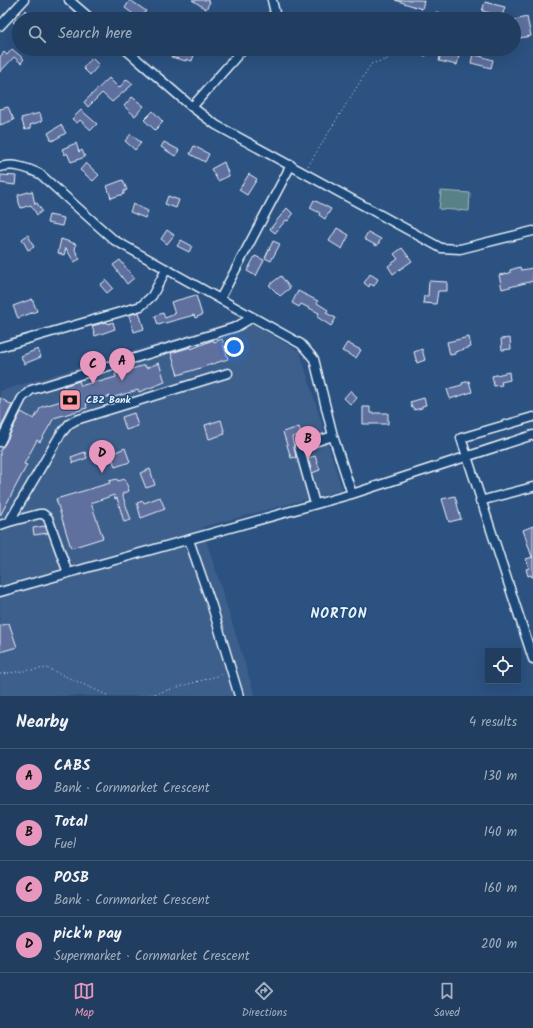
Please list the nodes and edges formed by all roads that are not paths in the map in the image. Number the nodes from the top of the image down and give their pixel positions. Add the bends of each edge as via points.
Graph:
1 (24, 0) edge
2 (69, 0) edge
3 (272, 0) edge
4 (13, 12) edge
5 (83, 12) edge
6 (274, 12) edge
7 (12, 13) edge
8 (0, 26) edge
9 (133, 56) edge
10 (237, 56) edge
11 (192, 107) junction
12 (291, 165) junction
13 (0, 167) edge
14 (533, 232) edge
15 (166, 270) junction
16 (220, 300) junction
17 (253, 317) junction
18 (0, 347) edge
19 (228, 373) dead end
20 (533, 417) edge
21 (533, 435) edge
22 (333, 436) junction
23 (0, 442) edge
24 (467, 457) junction
25 (533, 487) edge
26 (352, 494) junction
27 (480, 501) junction
28 (315, 504) junction
29 (9, 522) junction
30 (0, 525) edge
31 (189, 540) junction
32 (68, 573) junction
33 (0, 592) edge
34 (533, 659) edge
35 (239, 696) edge

1 - 4 street
2 - 5 street
3 - 6 street
7 - 8 street
9 - 11 street
10 - 11 street
11 - 12 street via 216,125
12 - 14 street via 441,248 460,249
12 - 16 street
13 - 15 street via 8,164 25,167 40,174 114,240
15 - 16 street
15 - 18 street via 152,296 141,306
16 - 17 street
17 - 22 street via 301,344 314,359
17 - 23 street via 236,327 31,390 22,398
19 - 29 street via 69,424
20 - 24 street via 461,438
21 - 24 street
22 - 26 street
22 - 28 street via 299,447
24 - 26 street
24 - 27 street
25 - 27 street
26 - 28 street
27 - 34 street
28 - 31 street
29 - 30 street
29 - 32 street via 44,514 48,518
31 - 32 street
31 - 35 street
32 - 33 street

